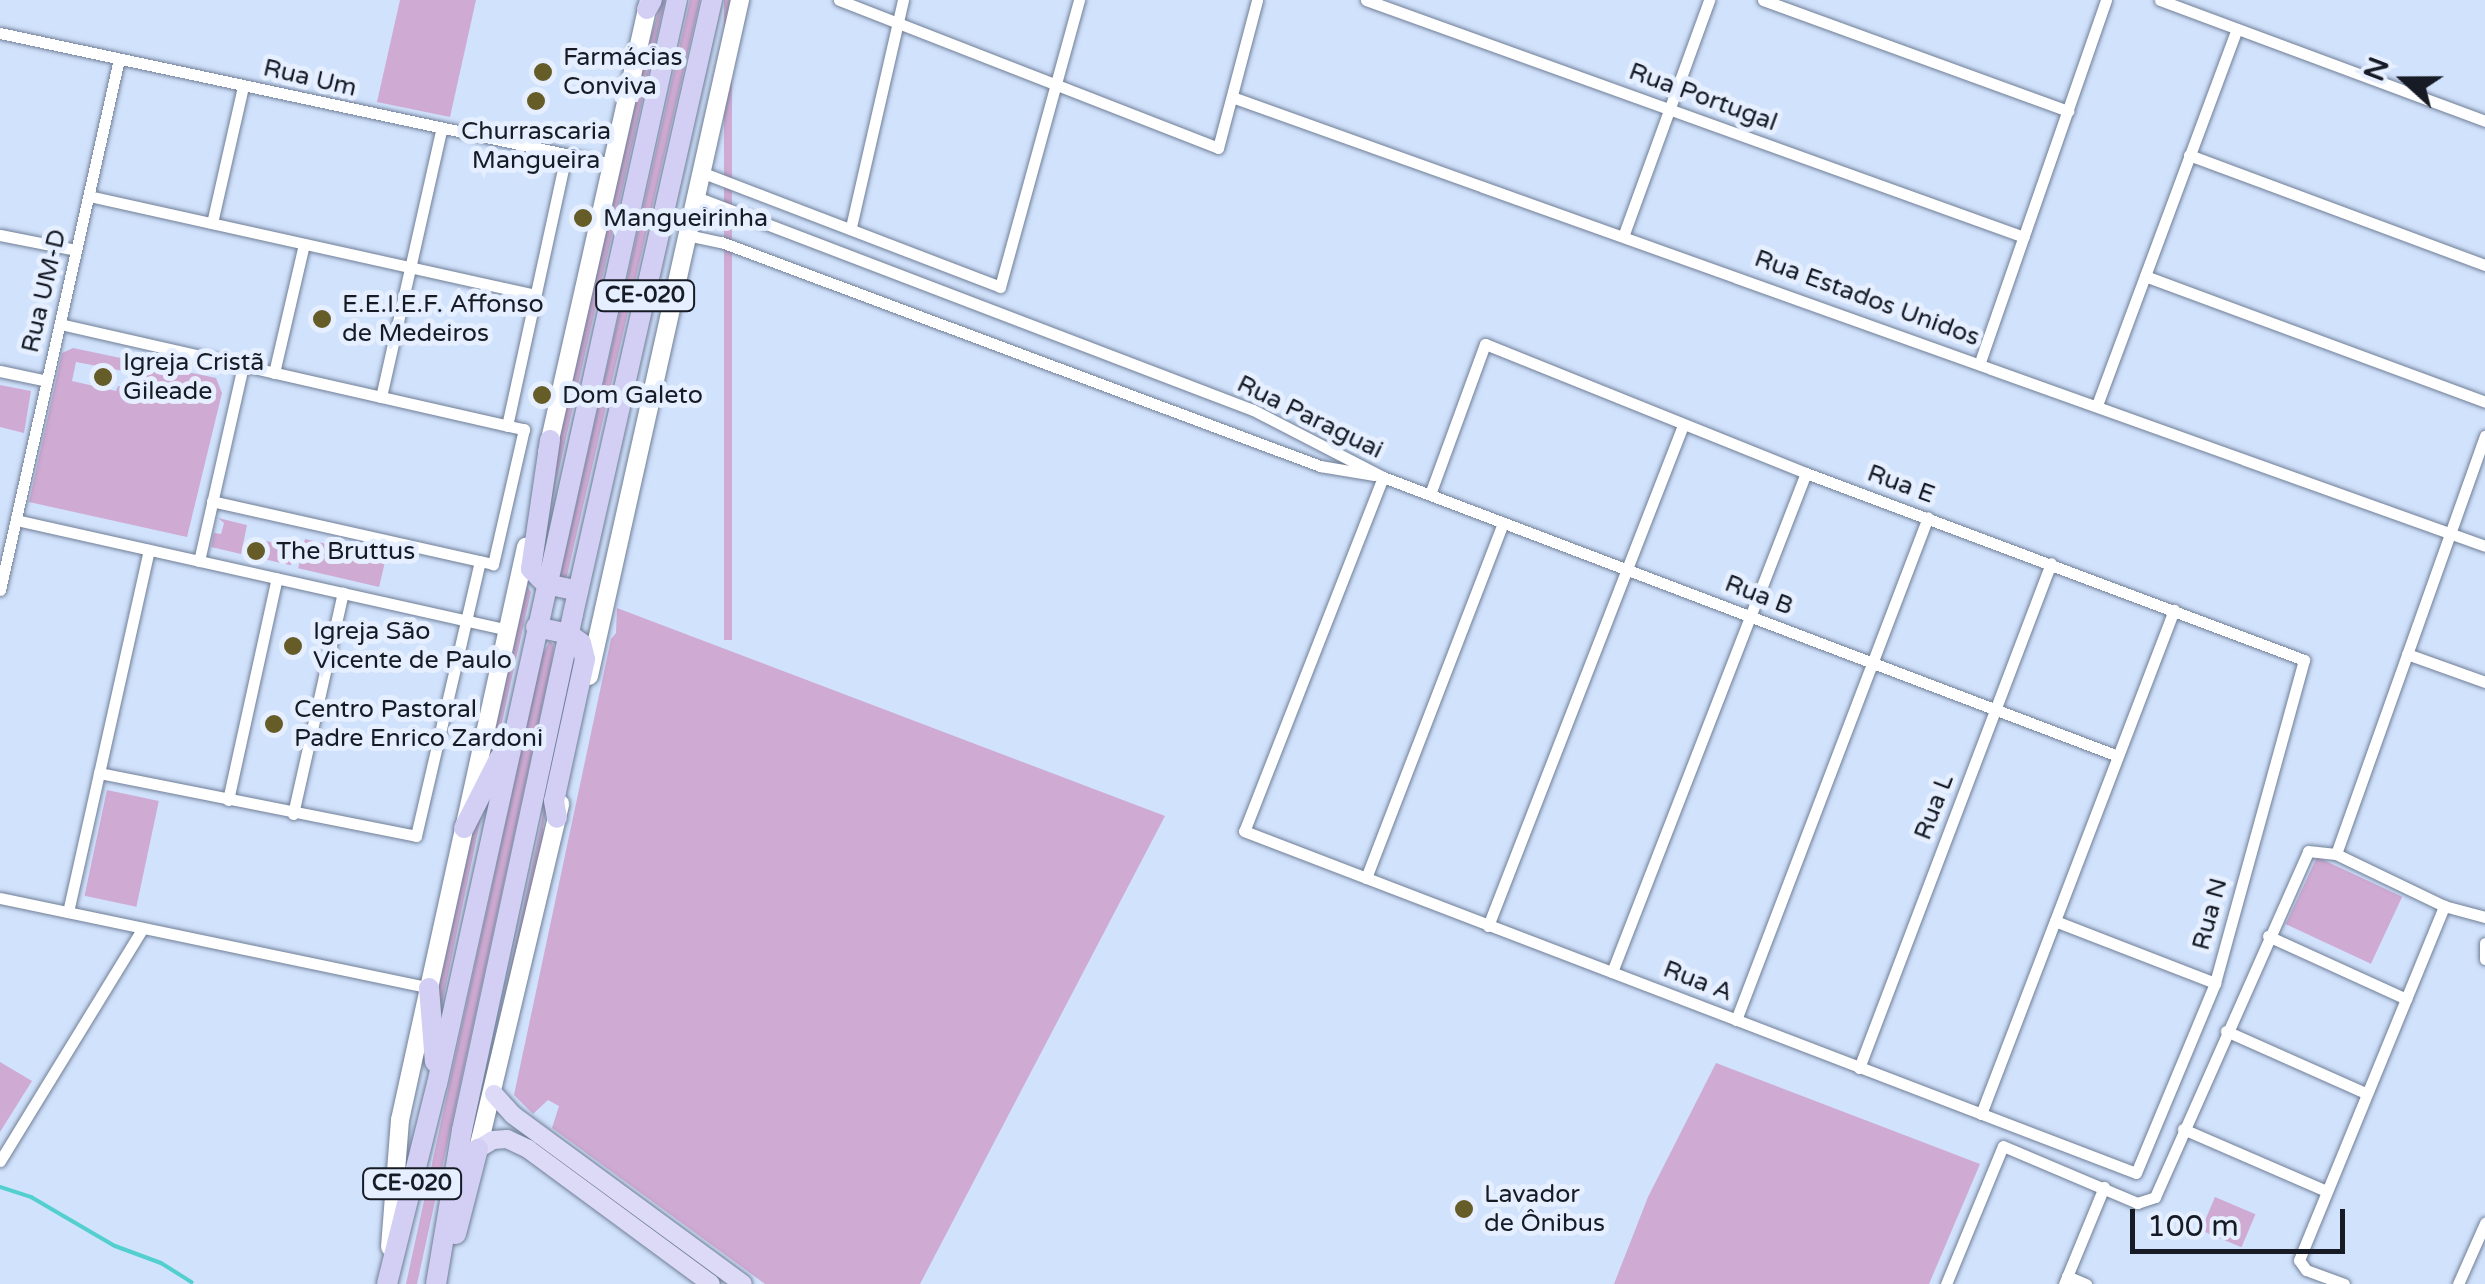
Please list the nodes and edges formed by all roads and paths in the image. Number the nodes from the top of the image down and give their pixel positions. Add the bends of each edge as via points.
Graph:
1 (677, 0) edge
2 (712, 0) edge
3 (740, 0) edge
4 (839, 0) edge
5 (903, 0) edge
6 (1079, 0) edge
7 (1257, 0) edge
8 (1366, 0) edge
9 (1709, 0) edge
10 (1764, 0) edge
11 (2106, 0) edge
12 (2160, 0) edge
13 (650, 3) edge
14 (898, 23) junction
15 (2236, 31) junction
16 (0, 32) edge
17 (119, 59) junction
18 (243, 86) junction
19 (1056, 86) junction
20 (1232, 97) junction
21 (1670, 108) junction
22 (2068, 111) junction
23 (2485, 122) edge
24 (441, 130) junction
25 (2189, 154) junction
26 (566, 155) junction
27 (612, 164) junction
28 (701, 172) junction
29 (88, 196) junction
30 (696, 197) junction
31 (212, 224) junction
32 (851, 227) junction
33 (687, 234) junction
34 (1624, 234) junction
35 (0, 235) edge
36 (2024, 237) junction
37 (304, 244) junction
38 (76, 250) junction
39 (2485, 265) edge
40 (410, 267) junction
41 (2144, 276) junction
42 (535, 295) junction
43 (60, 324) junction
44 (1980, 362) junction
45 (243, 366) junction
46 (0, 370) edge
47 (274, 373) junction
48 (47, 381) junction
49 (381, 397) junction
50 (2485, 402) edge
51 (2096, 405) junction
52 (1683, 425) junction
53 (507, 426) junction
54 (2485, 436) edge
55 (550, 440) junction
56 (1806, 473) junction
57 (1383, 477) junction
58 (1430, 494) junction
59 (212, 501) junction
60 (1928, 517) junction
61 (16, 520) junction
62 (1503, 522) junction
63 (2450, 533) junction
64 (2485, 546) edge
65 (149, 550) junction
66 (198, 561) junction
67 (480, 562) junction
68 (2051, 563) junction
69 (1627, 569) junction
70 (277, 578) junction
71 (546, 584) junction
72 (0, 590) edge
73 (578, 591) junction
74 (343, 593) junction
75 (2174, 610) junction
76 (1750, 616) junction
77 (467, 620) junction
78 (536, 627) junction
79 (508, 630) junction
80 (569, 634) junction
81 (2407, 654) junction
82 (2304, 660) joint
83 (1873, 662) junction
84 (2485, 682) edge
85 (1995, 709) junction
86 (512, 733) junction
87 (2118, 756) junction
88 (100, 773) junction
89 (228, 800) junction
90 (294, 814) junction
91 (556, 818) junction
92 (464, 828) junction
93 (2336, 854) junction
94 (1366, 878) junction
95 (0, 898) edge
96 (2444, 906) junction
97 (68, 912) junction
98 (2485, 918) edge
99 (2056, 920) junction
100 (1488, 926) junction
101 (143, 928) junction
102 (2268, 936) junction
103 (2485, 944) edge
104 (2485, 958) edge
105 (1612, 972) junction
106 (2215, 983) junction
107 (430, 988) junction
108 (2406, 999) junction
109 (1736, 1020) junction
110 (2226, 1032) junction
111 (1858, 1068) junction
112 (437, 1084) junction
113 (494, 1094) junction
114 (2365, 1094) junction
115 (1982, 1114) junction
116 (2183, 1129) junction
117 (533, 1141) junction
118 (478, 1149) junction
119 (0, 1161) edge
120 (2136, 1173) joint
121 (2104, 1188) junction
122 (2326, 1190) junction
123 (2485, 1223) edge
124 (714, 1278) edge
125 (2065, 1280) edge
126 (388, 1282) edge
127 (2339, 1283) edge
128 (438, 1284) edge
129 (743, 1284) edge
130 (1946, 1284) edge
131 (2086, 1284) edge
132 (2458, 1284) edge

1 - 71 highway, CE-020
2 - 73 highway, CE-020
3 - 28 main road
4 - 14 street
5 - 14 street
6 - 19 street
7 - 20 street
8 - 21 street, Rua Portugal
9 - 21 street
10 - 22 street
11 - 22 street
12 - 15 street
13 - 27 main road
14 - 19 street
14 - 32 street
15 - 23 street
15 - 25 street
16 - 17 street, Rua Um
17 - 18 street, Rua Um
17 - 29 street, Rua UM-D
18 - 24 street, Rua Um
18 - 31 street
19 - 20 street via 1218,148
19 - 32 street via 1000,286
20 - 34 street, Rua Estados Unidos
21 - 34 street
21 - 36 street, Rua Portugal
22 - 36 street
24 - 26 street, Rua Um
24 - 40 street
25 - 39 street
25 - 41 street
26 - 27 street, Rua Um
26 - 42 street
27 - 55 main road
28 - 30 main road
28 - 32 street
29 - 31 street
29 - 38 street, Rua UM-D
30 - 33 main road
30 - 57 street, Rua Paraguai via 1253,410
31 - 37 street
33 - 57 street, Rua Paraguai via 1320,466
33 - 91 main road
34 - 44 street, Rua Estados Unidos
35 - 38 street
36 - 44 street
37 - 40 street
37 - 47 street
38 - 43 street, Rua UM-D
40 - 42 street
40 - 49 street
41 - 50 street
41 - 51 street
42 - 53 street
43 - 45 street
43 - 48 street, Rua UM-D
44 - 51 street, Rua Estados Unidos
45 - 47 street
45 - 59 street
46 - 48 street
47 - 49 street
48 - 61 street, Rua UM-D
49 - 53 street
51 - 63 street, Rua Estados Unidos
52 - 56 street, Rua E
52 - 58 street, Rua E via 1485,344
52 - 69 street
53 - 67 street via 524,429 493,564
54 - 63 street
55 - 71 highway via 530,566
55 - 79 main road
56 - 60 street, Rua E
56 - 76 street
57 - 58 street, Rua B
57 - 94 street, Rua A via 1244,832
58 - 62 street, Rua B
59 - 66 street
59 - 67 street
60 - 68 street, Rua E
60 - 83 street
61 - 65 street
61 - 72 street, Rua UM-D
62 - 69 street, Rua B
62 - 94 street
63 - 64 street, Rua Estados Unidos
63 - 81 street
65 - 66 street
65 - 88 street
66 - 70 street
67 - 77 street
68 - 75 street, Rua E
68 - 85 street, Rua L
69 - 76 street, Rua B
69 - 100 street
70 - 74 street
70 - 89 street
71 - 73 highway
71 - 78 highway, CE-020
73 - 80 highway, CE-020
74 - 77 street
74 - 90 street
75 - 82 street, Rua E
75 - 87 street
76 - 83 street, Rua B
76 - 105 street
77 - 79 street
77 - 90 street via 420,829 412,837
78 - 80 highway
78 - 86 highway, CE-020
79 - 92 main road
80 - 91 highway via 581,643 585,659 554,801
80 - 128 highway, CE-020 via 462,1130
81 - 84 street
81 - 93 street
82 - 106 street, Rua N
83 - 85 street, Rua B
83 - 109 street
85 - 87 street, Rua B
85 - 111 street, Rua L
86 - 92 highway
86 - 112 highway, CE-020
87 - 99 street
88 - 89 street
88 - 97 street
89 - 90 street
91 - 113 main road
92 - 107 main road
93 - 96 street
93 - 102 street via 2316,850 2304,856
94 - 100 street, Rua A
95 - 97 street
96 - 98 street
96 - 108 street
97 - 101 street
99 - 106 street
99 - 115 street
100 - 105 street, Rua A
101 - 107 street
101 - 119 street
102 - 108 street
102 - 110 street
103 - 104 street
105 - 109 street, Rua A
106 - 120 street, Rua N
107 - 112 highway
107 - 126 main road via 400,1120
108 - 114 street
109 - 111 street, Rua A
110 - 114 street
110 - 116 street
111 - 115 street, Rua A
112 - 126 highway, CE-020
113 - 117 main road
113 - 118 main road
114 - 122 street
115 - 120 street, Rua A
116 - 121 street via 2155,1198 2137,1202
116 - 122 street
117 - 118 main road via 494,1140
117 - 124 main road
118 - 128 highway
121 - 125 street
121 - 130 street via 2003,1146
122 - 127 street via 2299,1260
123 - 132 street
124 - 129 main road
125 - 131 street

